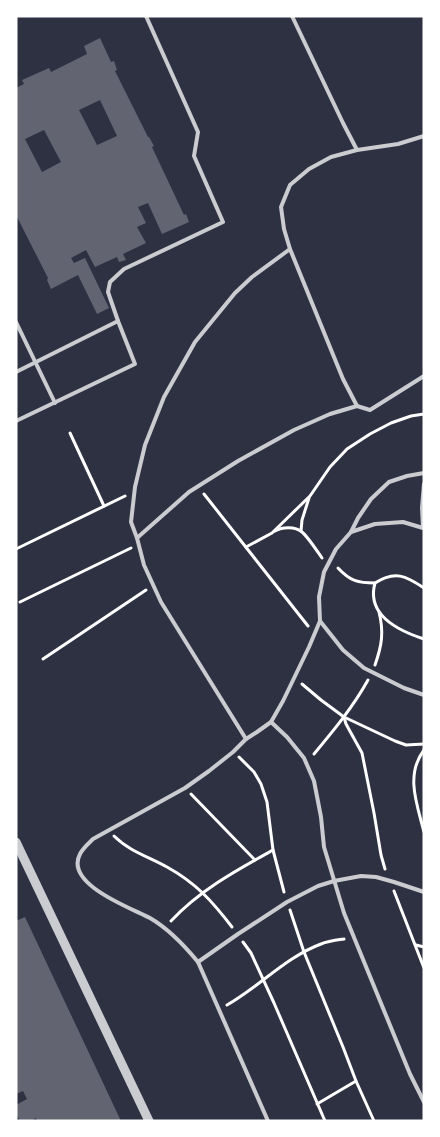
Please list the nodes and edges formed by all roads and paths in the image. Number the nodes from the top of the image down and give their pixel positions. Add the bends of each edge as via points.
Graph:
1 (146, 16) edge
2 (292, 16) edge
3 (424, 136) edge
4 (358, 150) junction
5 (290, 249) junction
6 (118, 321) junction
7 (16, 322) edge
8 (36, 362) junction
9 (16, 372) edge
10 (424, 376) edge
11 (56, 403) junction
12 (357, 406) junction
13 (424, 414) edge
14 (16, 422) edge
15 (70, 433) dead end
16 (424, 473) edge
17 (424, 484) edge
18 (130, 493) dead end
19 (204, 494) dead end
20 (310, 496) junction
21 (104, 506) junction
22 (423, 528) edge
23 (301, 531) junction
24 (351, 532) junction
25 (272, 533) junction
26 (137, 538) junction
27 (134, 547) dead end
28 (246, 548) junction
29 (16, 549) edge
30 (324, 560) dead end
31 (338, 568) dead end
32 (375, 583) junction
33 (417, 584) junction
34 (424, 584) edge
35 (149, 588) dead end
36 (424, 588) edge
37 (20, 602) dead end
38 (378, 612) junction
39 (320, 621) junction
40 (308, 626) dead end
41 (424, 639) edge
42 (43, 659) dead end
43 (375, 666) dead end
44 (295, 677) junction
45 (369, 680) dead end
46 (424, 695) edge
47 (344, 717) junction
48 (271, 722) junction
49 (246, 739) junction
50 (424, 744) edge
51 (424, 750) edge
52 (233, 752) junction
53 (314, 754) dead end
54 (185, 788) junction
55 (108, 831) junction
56 (424, 832) edge
57 (16, 842) edge
58 (273, 850) junction
59 (255, 860) junction
60 (389, 880) junction
61 (334, 881) junction
62 (203, 892) junction
63 (424, 892) edge
64 (287, 902) junction
65 (165, 928) junction
66 (238, 934) junction
67 (354, 936) junction
68 (415, 945) junction
69 (424, 947) edge
70 (304, 952) junction
71 (198, 962) junction
72 (424, 968) edge
73 (263, 979) junction
74 (220, 1009) junction
75 (356, 1081) junction
76 (422, 1090) edge
77 (424, 1102) edge
78 (317, 1104) junction
79 (149, 1121) edge
80 (268, 1121) edge
81 (325, 1121) edge
82 (374, 1121) edge

1 - 6 lane via 198,132 194,156 223,222 117,275 110,282 108,292
2 - 4 lane via 342,124
3 - 4 lane
4 - 5 lane via 331,157 290,185 281,208
5 - 12 lane
5 - 26 lane via 235,293 195,342 164,397 145,445 135,487 131,522
6 - 8 lane
6 - 11 lane via 135,364
7 - 8 lane
8 - 9 lane
8 - 11 lane
10 - 12 lane via 370,410
11 - 14 lane
12 - 26 lane via 294,430 238,461 189,492
13 - 20 path via 391,423 347,449
15 - 21 path
16 - 24 lane via 390,482 371,499
17 - 22 lane
18 - 21 path
19 - 28 path
20 - 23 path
20 - 25 path
21 - 29 path
22 - 24 lane via 402,522 375,524
23 - 25 path via 280,528
23 - 30 path
24 - 39 lane via 336,549 324,572 319,597
25 - 28 path
26 - 49 lane via 144,566 161,602
27 - 37 path
28 - 40 path
31 - 32 path via 346,577
32 - 33 path via 393,575 404,576
32 - 38 path via 373,595
33 - 34 path
33 - 36 path
35 - 42 path
38 - 41 path via 394,626
38 - 43 path via 382,639
39 - 44 lane
39 - 46 lane via 343,650 364,668
44 - 47 path
44 - 48 lane
45 - 47 path
47 - 50 path via 395,741
47 - 53 path
47 - 60 path via 362,752 380,854
48 - 49 lane
48 - 61 lane via 304,758 314,781 324,847
49 - 52 lane
51 - 56 path via 415,764 413,775
52 - 54 lane
52 - 58 path via 254,772 261,784 267,802
54 - 55 lane
54 - 59 path
55 - 62 path via 133,851 166,866
55 - 65 lane via 93,839 79,855 78,867 83,878 108,898
57 - 79 street
58 - 59 path
58 - 64 path
59 - 62 path
60 - 61 lane via 360,876
60 - 63 lane
60 - 68 path
61 - 64 lane
61 - 67 lane
62 - 65 path
62 - 66 path
64 - 66 lane
64 - 70 path
65 - 71 lane
66 - 71 lane
66 - 73 path via 252,953
67 - 70 path
67 - 76 lane via 410,1074
68 - 69 path
68 - 72 path
70 - 73 path
70 - 75 path
71 - 74 lane
73 - 74 path
73 - 78 path
74 - 80 lane
75 - 78 path
75 - 82 path
76 - 77 lane
78 - 81 path

